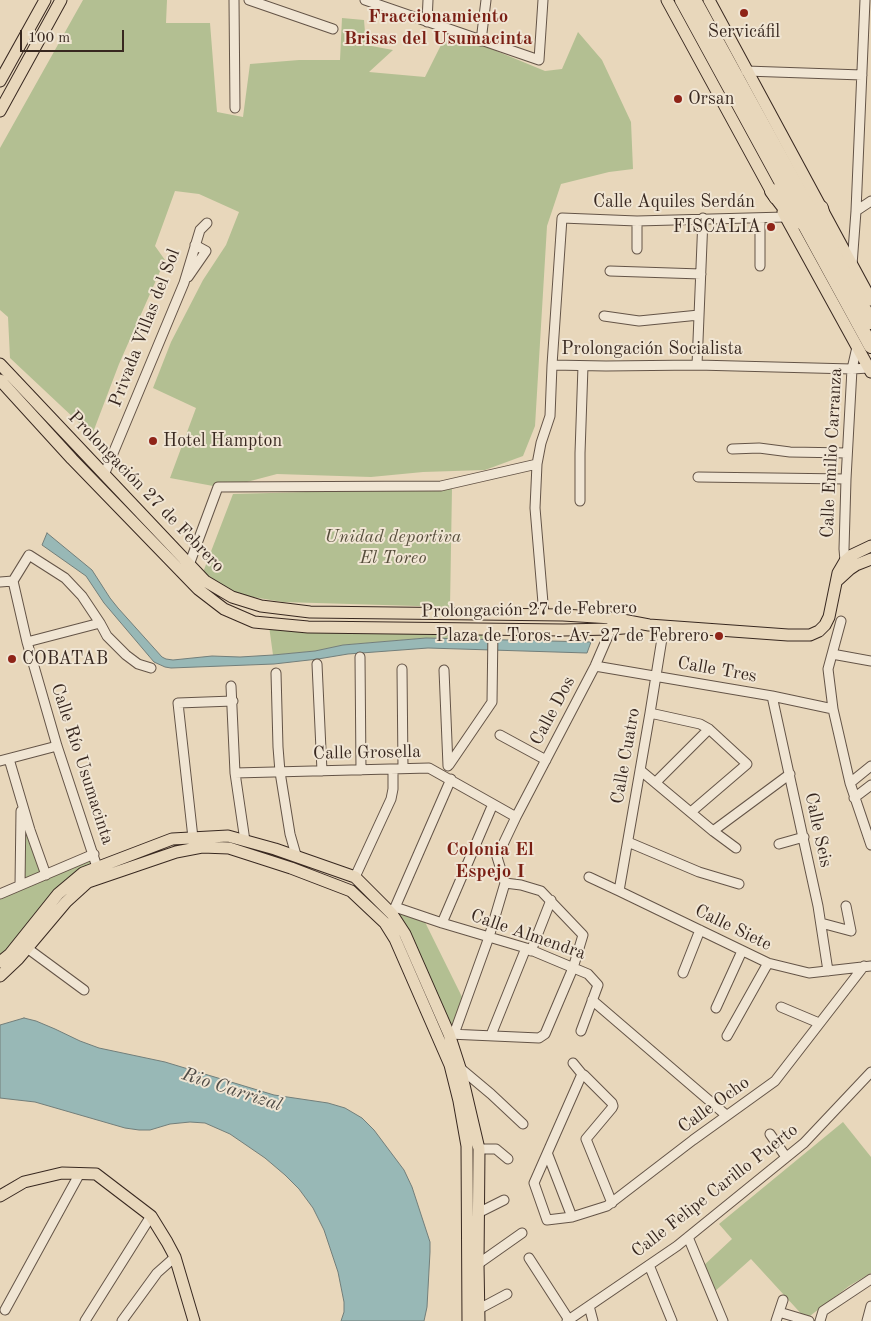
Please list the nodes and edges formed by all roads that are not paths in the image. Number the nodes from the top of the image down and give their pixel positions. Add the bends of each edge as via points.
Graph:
1 (45, 0) edge
2 (62, 0) edge
3 (234, 0) edge
4 (249, 0) edge
5 (368, 0) edge
6 (428, 0) edge
7 (486, 0) edge
8 (543, 0) edge
9 (667, 0) edge
10 (682, 0) edge
11 (694, 0) edge
12 (709, 0) edge
13 (865, 0) edge
14 (427, 22) junction
15 (333, 29) dead end
16 (867, 36) edge
17 (482, 41) junction
18 (746, 71) junction
19 (862, 74) junction
20 (0, 81) edge
21 (235, 108) dead end
22 (0, 111) edge
23 (772, 191) junction
24 (871, 201) edge
25 (821, 208) junction
26 (856, 211) junction
27 (785, 217) junction
28 (562, 218) joint
29 (703, 218) junction
30 (760, 218) junction
31 (636, 221) junction
32 (207, 223) dead end
33 (637, 249) dead end
34 (826, 253) junction
35 (852, 265) junction
36 (760, 266) dead end
37 (610, 271) dead end
38 (701, 274) junction
39 (871, 300) edge
40 (699, 315) junction
41 (604, 316) dead end
42 (871, 322) edge
43 (864, 346) edge
44 (0, 364) edge
45 (552, 365) junction
46 (697, 365) junction
47 (583, 366) junction
48 (852, 368) junction
49 (870, 370) edge
50 (0, 380) edge
51 (732, 449) dead end
52 (847, 453) junction
53 (537, 464) junction
54 (104, 475) junction
55 (698, 477) dead end
56 (846, 479) junction
57 (580, 501) dead end
58 (871, 546) edge
59 (871, 560) edge
60 (189, 565) junction
61 (847, 565) junction
62 (13, 581) junction
63 (0, 582) edge
64 (544, 615) junction
65 (841, 621) dead end
66 (100, 623) junction
67 (612, 623) junction
68 (664, 626) junction
69 (494, 630) junction
70 (28, 642) junction
71 (832, 654) junction
72 (360, 657) dead end
73 (871, 659) edge
74 (317, 664) dead end
75 (595, 666) junction
76 (151, 668) dead end
77 (402, 669) dead end
78 (444, 670) dead end
79 (276, 673) dead end
80 (656, 675) junction
81 (231, 686) dead end
82 (772, 696) junction
83 (233, 701) junction
84 (833, 709) junction
85 (650, 713) junction
86 (709, 729) junction
87 (500, 735) dead end
88 (57, 746) junction
89 (4, 760) edge
90 (546, 760) junction
91 (449, 765) junction
92 (871, 766) edge
93 (403, 768) junction
94 (393, 769) junction
95 (361, 770) junction
96 (640, 770) junction
97 (322, 771) junction
98 (280, 772) junction
99 (235, 773) junction
100 (790, 774) junction
101 (447, 777) junction
102 (656, 782) junction
103 (850, 783) junction
104 (871, 785) edge
105 (854, 798) junction
106 (22, 800) junction
107 (493, 804) junction
108 (691, 812) junction
109 (516, 817) junction
110 (868, 824) edge
111 (713, 831) junction
112 (804, 837) junction
113 (193, 838) junction
114 (245, 841) junction
115 (628, 842) junction
116 (779, 844) dead end
117 (871, 845) edge
118 (736, 848) dead end
119 (94, 854) junction
120 (296, 855) junction
121 (99, 872) junction
122 (46, 875) junction
123 (355, 877) junction
124 (589, 878) dead end
125 (505, 883) junction
126 (740, 884) dead end
127 (20, 885) junction
128 (619, 891) junction
129 (0, 894) edge
130 (550, 900) junction
131 (846, 906) dead end
132 (391, 914) junction
133 (442, 923) junction
134 (821, 923) junction
135 (700, 930) junction
136 (489, 937) junction
137 (27, 948) junction
138 (528, 949) junction
139 (742, 951) junction
140 (0, 962) edge
141 (768, 963) junction
142 (868, 966) edge
143 (573, 968) junction
144 (828, 971) junction
145 (683, 973) dead end
146 (0, 976) edge
147 (84, 990) dead end
148 (592, 1000) junction
149 (781, 1007) dead end
150 (716, 1008) dead end
151 (819, 1023) junction
152 (581, 1031) dead end
153 (451, 1034) junction
154 (491, 1035) junction
155 (728, 1036) dead end
156 (572, 1063) dead end
157 (460, 1068) junction
158 (871, 1072) edge
159 (582, 1074) junction
160 (726, 1115) junction
161 (523, 1124) dead end
162 (770, 1134) dead end
163 (479, 1149) junction
164 (548, 1155) junction
165 (786, 1157) junction
166 (508, 1159) dead end
167 (80, 1174) junction
168 (0, 1196) edge
169 (504, 1200) dead end
170 (612, 1203) junction
171 (478, 1213) junction
172 (151, 1216) junction
173 (572, 1217) junction
174 (522, 1233) dead end
175 (688, 1237) junction
176 (174, 1257) junction
177 (529, 1258) dead end
178 (478, 1264) junction
179 (649, 1265) junction
180 (871, 1279) edge
181 (507, 1294) dead end
182 (783, 1300) dead end
183 (589, 1306) junction
184 (871, 1306) edge
185 (5, 1310) dead end
186 (479, 1315) edge
187 (777, 1317) edge
188 (192, 1320) edge
189 (568, 1320) edge
190 (85, 1321) edge
191 (122, 1321) edge
192 (468, 1321) edge
193 (593, 1321) edge
194 (672, 1321) edge
195 (723, 1321) edge
196 (809, 1321) edge
197 (820, 1321) edge
198 (867, 1321) edge

1 - 20 main road
2 - 22 main road
3 - 21 street
4 - 15 street
5 - 14 street
6 - 14 street
7 - 17 street
8 - 17 street via 539,60
9 - 23 main road
10 - 34 highway
11 - 34 highway
12 - 18 main road
13 - 16 street
14 - 17 street
16 - 19 street
18 - 19 street
18 - 25 main road
19 - 26 street
23 - 27 main road
23 - 34 highway
24 - 26 street
25 - 34 highway
25 - 35 main road
26 - 35 street
27 - 30 street, Calle Aquiles Serdán
27 - 43 main road
28 - 31 street, Calle Aquiles Serdán
28 - 45 street, Prolongación Socialista
29 - 30 street, Calle Aquiles Serdán
29 - 31 street, Calle Aquiles Serdán
29 - 38 street
30 - 36 street
31 - 33 street
32 - 54 street, Privada Villas del Sol via 200,230 184,283
34 - 42 highway
34 - 43 highway
35 - 39 main road
37 - 38 street
38 - 40 street
40 - 41 street via 639,321
40 - 46 street
43 - 48 street, Calle Emilio Carranza
43 - 49 main road
44 - 54 main road, Prolongación 27 de Febrero
45 - 47 street, Prolongación Socialista
45 - 53 street via 550,416
46 - 47 street, Prolongación Socialista
46 - 48 street, Prolongación Socialista
47 - 57 street
48 - 49 street, Prolongación Socialista
48 - 52 street, Calle Emilio Carranza
50 - 69 main road, Prolongación 27 de Febrero via 198,589 224,609 254,622 308,627
51 - 52 street
52 - 56 street, Calle Emilio Carranza
53 - 60 street via 441,486 218,488
53 - 64 street via 535,508
54 - 60 main road, Prolongación 27 de Febrero
55 - 56 street
56 - 61 street, Calle Emilio Carranza via 844,549
58 - 61 main road via 852,555
59 - 61 main road
60 - 64 main road, Prolongación 27 de Febrero via 205,581 232,597 261,606 310,612
61 - 68 main road, Prolongación 27 de Febrero via 837,582 825,625 810,635
62 - 63 street
62 - 66 street via 29,555 64,578 82,596
62 - 70 street, Calle Río Usumacinta
64 - 67 main road, Prolongación 27 de Febrero
65 - 71 street
66 - 70 street
66 - 76 street via 107,636 126,655
67 - 68 main road, Prolongación 27 de Febrero
67 - 69 main road, Prolongación 27 de Febrero via 563,630
67 - 75 street, Calle Dos
68 - 80 street, Calle Cuatro
69 - 91 street via 492,702
70 - 88 street, Calle Río Usumacinta
71 - 73 street
71 - 84 street via 828,669
72 - 95 street
74 - 97 street
75 - 80 street, Calle Tres
75 - 90 street, Calle Dos
77 - 93 street
78 - 91 street
79 - 98 street
80 - 82 street, Calle Tres
80 - 85 street, Calle Cuatro
81 - 83 street
82 - 84 street, Calle Tres
82 - 100 street, Calle Seis
83 - 99 street
83 - 113 street via 178,703
84 - 103 street
85 - 86 street
85 - 96 street, Calle Cuatro
86 - 102 street
86 - 108 street via 747,764
87 - 90 street
88 - 89 street
88 - 119 street, Calle Río Usumacinta
89 - 106 street
90 - 109 street, Calle Dos
91 - 101 street
92 - 103 street
93 - 94 street, Calle Grosella
93 - 101 street, Calle Grosella via 429,768
94 - 95 street, Calle Grosella
94 - 123 street via 391,799
95 - 97 street, Calle Grosella
96 - 102 street
96 - 115 street, Calle Cuatro
97 - 98 street, Calle Grosella
98 - 99 street, Calle Grosella
98 - 120 street
99 - 114 street
100 - 111 street
100 - 112 street, Calle Seis
101 - 107 street, Calle Grosella
101 - 132 street
102 - 108 street
103 - 105 street
104 - 105 street
105 - 110 street
106 - 122 street
106 - 127 street
107 - 109 street, Calle Grosella
107 - 133 street
108 - 111 street
109 - 125 street, Calle Dos via 497,857
110 - 117 street
111 - 118 street
112 - 116 street
112 - 134 street, Calle Seis
113 - 114 main road via 228,836
113 - 121 main road via 172,839
114 - 120 main road
115 - 126 street via 699,872
115 - 128 street, Calle Cuatro
119 - 121 street, Calle Río Usumacinta
119 - 122 street
120 - 123 main road
121 - 132 main road via 202,847 229,848 350,891
121 - 137 main road via 66,902
121 - 140 main road via 83,873 58,894
122 - 127 street
123 - 132 main road
124 - 128 street, Calle Siete
125 - 130 street via 541,891
125 - 136 street
127 - 129 street
128 - 135 street, Calle Siete
130 - 138 street
130 - 143 street via 583,935
131 - 134 street via 850,931
132 - 133 street, Calle Almendra
132 - 153 main road via 405,934
132 - 192 main road via 395,939 450,1065 459,1101 467,1146
133 - 136 street, Calle Almendra
134 - 144 street, Calle Seis
135 - 139 street, Calle Siete
135 - 145 street
136 - 138 street, Calle Almendra
136 - 153 street
137 - 146 main road
137 - 147 street
138 - 143 street, Calle Almendra
138 - 154 street
139 - 141 street, Calle Siete
139 - 150 street
141 - 144 street, Calle Siete via 805,973
141 - 155 street
142 - 144 street, Calle Siete
142 - 151 street, Calle Ocho
143 - 148 street, Calle Almendra via 588,974 598,985
143 - 154 street via 545,1034 539,1038
148 - 152 street, Calle Almendra
148 - 160 street
149 - 151 street
151 - 160 street, Calle Ocho via 775,1081
153 - 154 street
153 - 157 main road
156 - 159 street
157 - 161 street
157 - 163 main road
158 - 165 street, Calle Felipe Carillo Puerto via 804,1143
159 - 164 street
159 - 170 street via 613,1106 586,1139
160 - 170 street, Calle Ocho
162 - 165 street
163 - 166 street via 496,1149
163 - 171 main road
164 - 173 street
164 - 173 street, Calle Ocho via 534,1182 546,1220
165 - 175 street, Calle Felipe Carillo Puerto
167 - 168 main road via 62,1172 24,1182
167 - 172 main road via 96,1174
167 - 185 street
169 - 171 street
170 - 173 street, Calle Ocho
171 - 178 main road
172 - 176 main road
172 - 190 street
174 - 178 street
175 - 179 street, Calle Felipe Carillo Puerto
175 - 195 street
176 - 188 main road
176 - 191 street via 157,1273
177 - 189 street
178 - 186 main road
179 - 183 street, Calle Felipe Carillo Puerto
179 - 194 street
180 - 197 street via 823,1311
181 - 186 street
182 - 187 street
183 - 189 street, Calle Felipe Carillo Puerto
183 - 193 street
184 - 198 street
187 - 196 street

